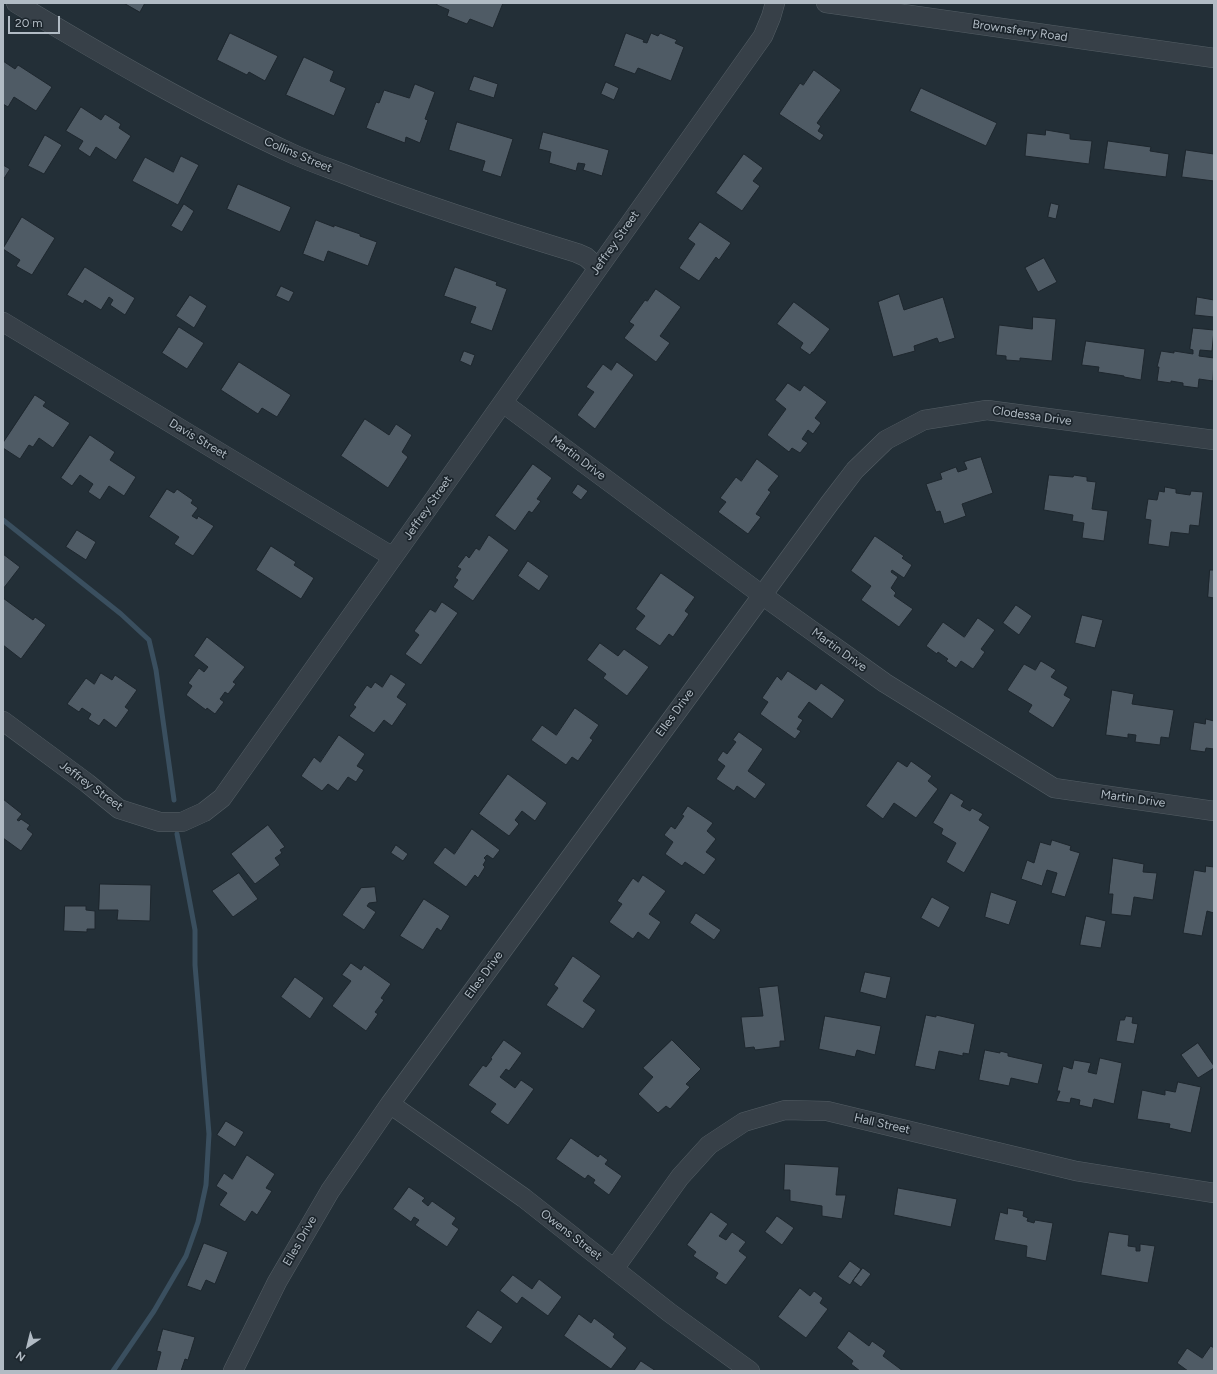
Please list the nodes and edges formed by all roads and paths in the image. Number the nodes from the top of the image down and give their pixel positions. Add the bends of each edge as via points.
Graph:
1 (16, 3) edge
2 (775, 3) edge
3 (826, 3) edge
4 (1214, 58) edge
5 (597, 268) junction
6 (3, 322) edge
7 (503, 402) junction
8 (1214, 440) edge
9 (393, 557) junction
10 (762, 594) junction
11 (3, 721) edge
12 (1214, 811) edge
13 (390, 1104) junction
14 (1214, 1193) edge
15 (614, 1269) junction
16 (233, 1371) edge
17 (750, 1371) edge

1 - 5 street, Collins Street via 163,89 294,155 400,196 577,252
2 - 5 street, Jeffrey Street via 763,36
3 - 4 street, Brownsferry Road
5 - 7 street, Jeffrey Street
6 - 9 street, Davis Street
7 - 9 street, Jeffrey Street
7 - 10 street, Martin Drive
8 - 10 street, Clodessa Drive via 987,410 924,420 886,440 855,470
9 - 11 street, Jeffrey Street via 222,798 204,812 182,822 160,822 119,809
10 - 12 street, Martin Drive via 885,683 1054,788
10 - 13 street, Elles Drive
13 - 15 street, Owens Street via 524,1198
13 - 16 street, Elles Drive via 330,1191 276,1282
14 - 15 street, Hall Street via 1076,1171 827,1111 785,1110 744,1122 709,1146 680,1177
15 - 17 street, Owens Street

